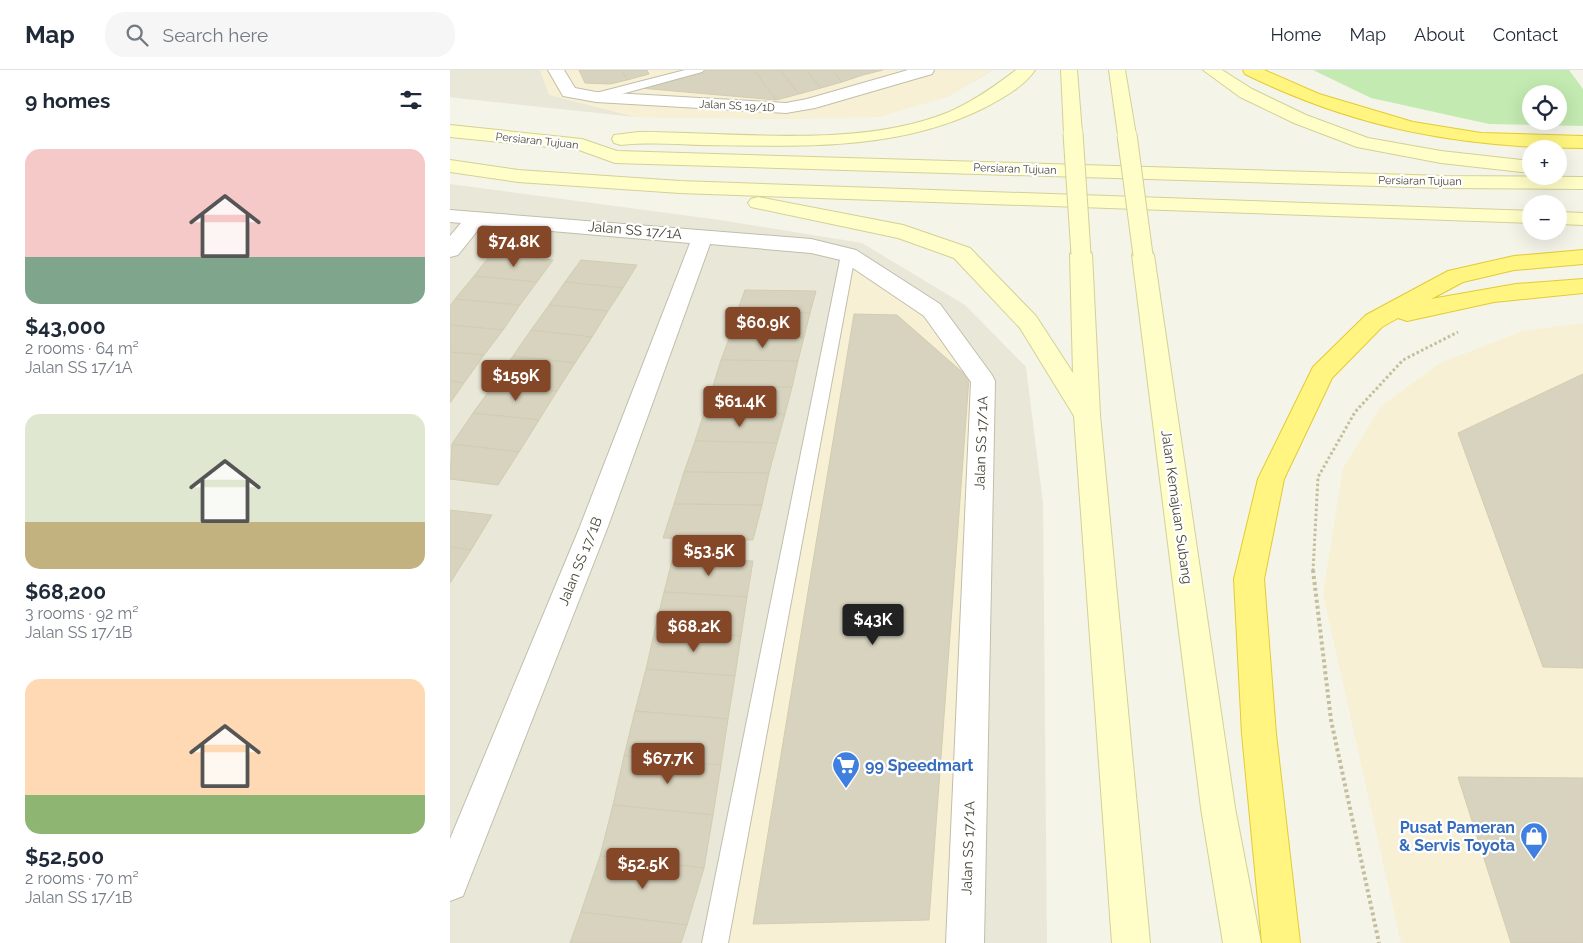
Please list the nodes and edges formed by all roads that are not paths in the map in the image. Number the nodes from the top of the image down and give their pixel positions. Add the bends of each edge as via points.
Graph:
1 (556, 70) edge
2 (698, 70) edge
3 (926, 70) edge
4 (1027, 70) edge
5 (1069, 70) edge
6 (1117, 70) edge
7 (1211, 70) edge
8 (1251, 70) edge
9 (596, 97) junction
10 (450, 131) edge
11 (1583, 142) edge
12 (582, 145) junction
13 (450, 166) edge
14 (1522, 166) edge
15 (1567, 171) edge
16 (1583, 172) edge
17 (1583, 183) edge
18 (680, 187) junction
19 (450, 216) edge
20 (1522, 217) edge
21 (1567, 218) edge
22 (476, 219) junction
23 (1583, 219) edge
24 (703, 236) junction
25 (450, 250) edge
26 (848, 255) junction
27 (1583, 257) edge
28 (1583, 286) edge
29 (1374, 322) junction
30 (1086, 415) junction
31 (450, 883) edge
32 (715, 943) edge
33 (965, 943) edge
34 (1131, 943) edge
35 (1242, 943) edge
36 (1281, 943) edge

1 - 9 street, Jalan SS 19/1D via 569,92
2 - 9 lane
3 - 9 street, Jalan SS 19/1D via 786,108
4 - 12 main road via 1009,87 963,113 876,136 830,140 626,138
5 - 30 main road, bridge via 1081,254
6 - 35 main road, Jalan Kemajuan Subang, bridge via 1218,808
7 - 14 main road via 1246,93 1364,143 1441,157
8 - 11 highway via 1362,115 1462,135 1514,141
10 - 12 main road, Persiaran Tujuan
12 - 17 main road, Persiaran Tujuan via 615,157 1435,182
13 - 18 main road via 518,176
15 - 16 main road
18 - 20 main road
18 - 30 main road via 903,232 962,253 1028,322
19 - 22 street, Jalan SS 17/1A
21 - 23 main road
22 - 24 street, Jalan SS 17/1A
22 - 25 street
24 - 26 street, Jalan SS 17/1A via 811,246
24 - 31 street, Jalan SS 17/1B via 593,529
26 - 32 lane
26 - 33 street, Jalan SS 17/1A via 932,310 983,381
27 - 29 highway via 1514,263 1456,276
28 - 29 highway via 1545,287 1455,300
29 - 36 highway via 1322,373 1271,479 1249,579 1259,734
30 - 34 main road

